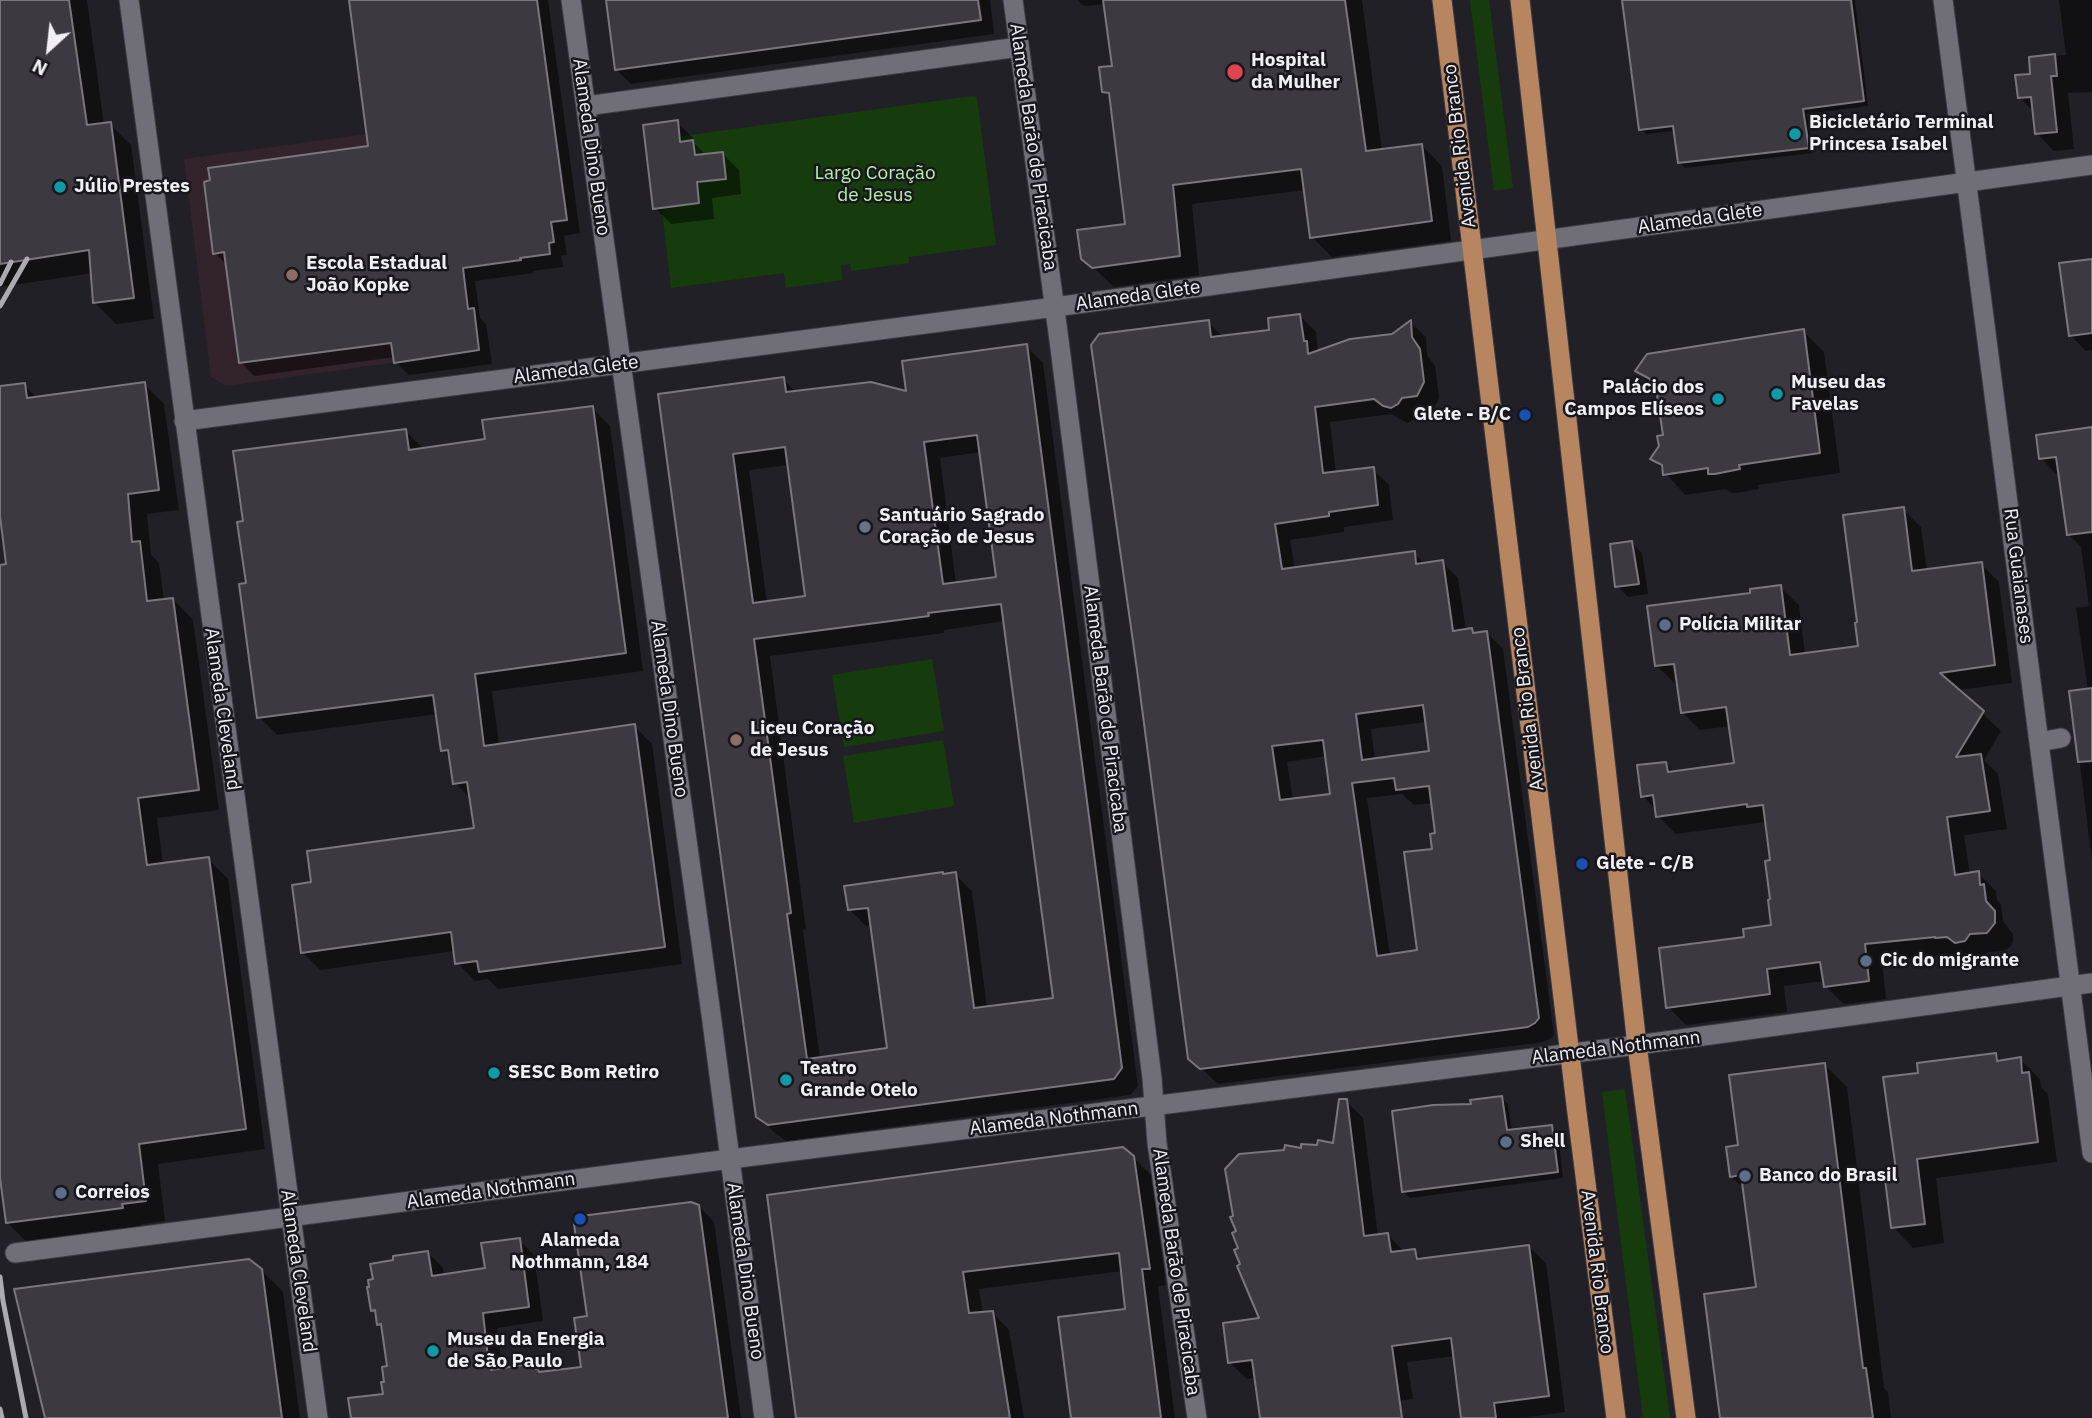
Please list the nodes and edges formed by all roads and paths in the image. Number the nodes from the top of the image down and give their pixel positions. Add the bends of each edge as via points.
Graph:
1 (130, 0) edge
2 (571, 0) edge
3 (1013, 0) edge
4 (1442, 0) edge
5 (1520, 0) edge
6 (1943, 0) edge
7 (1019, 47) junction
8 (586, 106) junction
9 (2092, 165) edge
10 (1967, 183) junction
11 (1547, 240) junction
12 (1472, 250) junction
13 (1055, 307) junction
14 (622, 364) junction
15 (184, 421) junction
16 (2062, 738) dead end
17 (2039, 742) junction
18 (2092, 983) edge
19 (2070, 986) junction
20 (1637, 1045) junction
21 (1570, 1055) junction
22 (1154, 1107) junction
23 (2092, 1153) edge
24 (730, 1159) junction
25 (290, 1218) junction
26 (15, 1253) dead end
27 (318, 1418) edge
28 (764, 1418) edge
29 (1197, 1418) edge
30 (1616, 1418) edge
31 (1686, 1418) edge

1 - 15 street, Alameda Cleveland
2 - 8 street, Alameda Dino Bueno
3 - 7 street, Alameda Barão de Piracicaba
4 - 12 main road, Avenida Rio Branco
5 - 11 main road
6 - 10 street, Rua Guaianases
7 - 8 street
7 - 13 street, Alameda Barão de Piracicaba
8 - 14 street, Alameda Dino Bueno
9 - 10 street, Alameda Glete
10 - 11 street, Alameda Glete
10 - 17 street, Rua Guaianases
11 - 12 street, Alameda Glete
11 - 20 main road
12 - 13 street, Alameda Glete
12 - 21 main road, Avenida Rio Branco
13 - 14 street, Alameda Glete
13 - 22 street, Alameda Barão de Piracicaba
14 - 15 street, Alameda Glete
14 - 24 street, Alameda Dino Bueno
15 - 25 street, Alameda Cleveland
16 - 17 street
17 - 19 street, Rua Guaianases
18 - 19 street, Alameda Nothmann
19 - 20 street, Alameda Nothmann
19 - 23 street, Rua Guaianases
20 - 21 street, Alameda Nothmann
20 - 31 main road
21 - 22 street, Alameda Nothmann
21 - 30 main road, Avenida Rio Branco
22 - 24 street, Alameda Nothmann
22 - 29 street, Alameda Barão de Piracicaba
24 - 25 street, Alameda Nothmann
24 - 28 street, Alameda Dino Bueno
25 - 26 street, Alameda Nothmann
25 - 27 street, Alameda Cleveland

